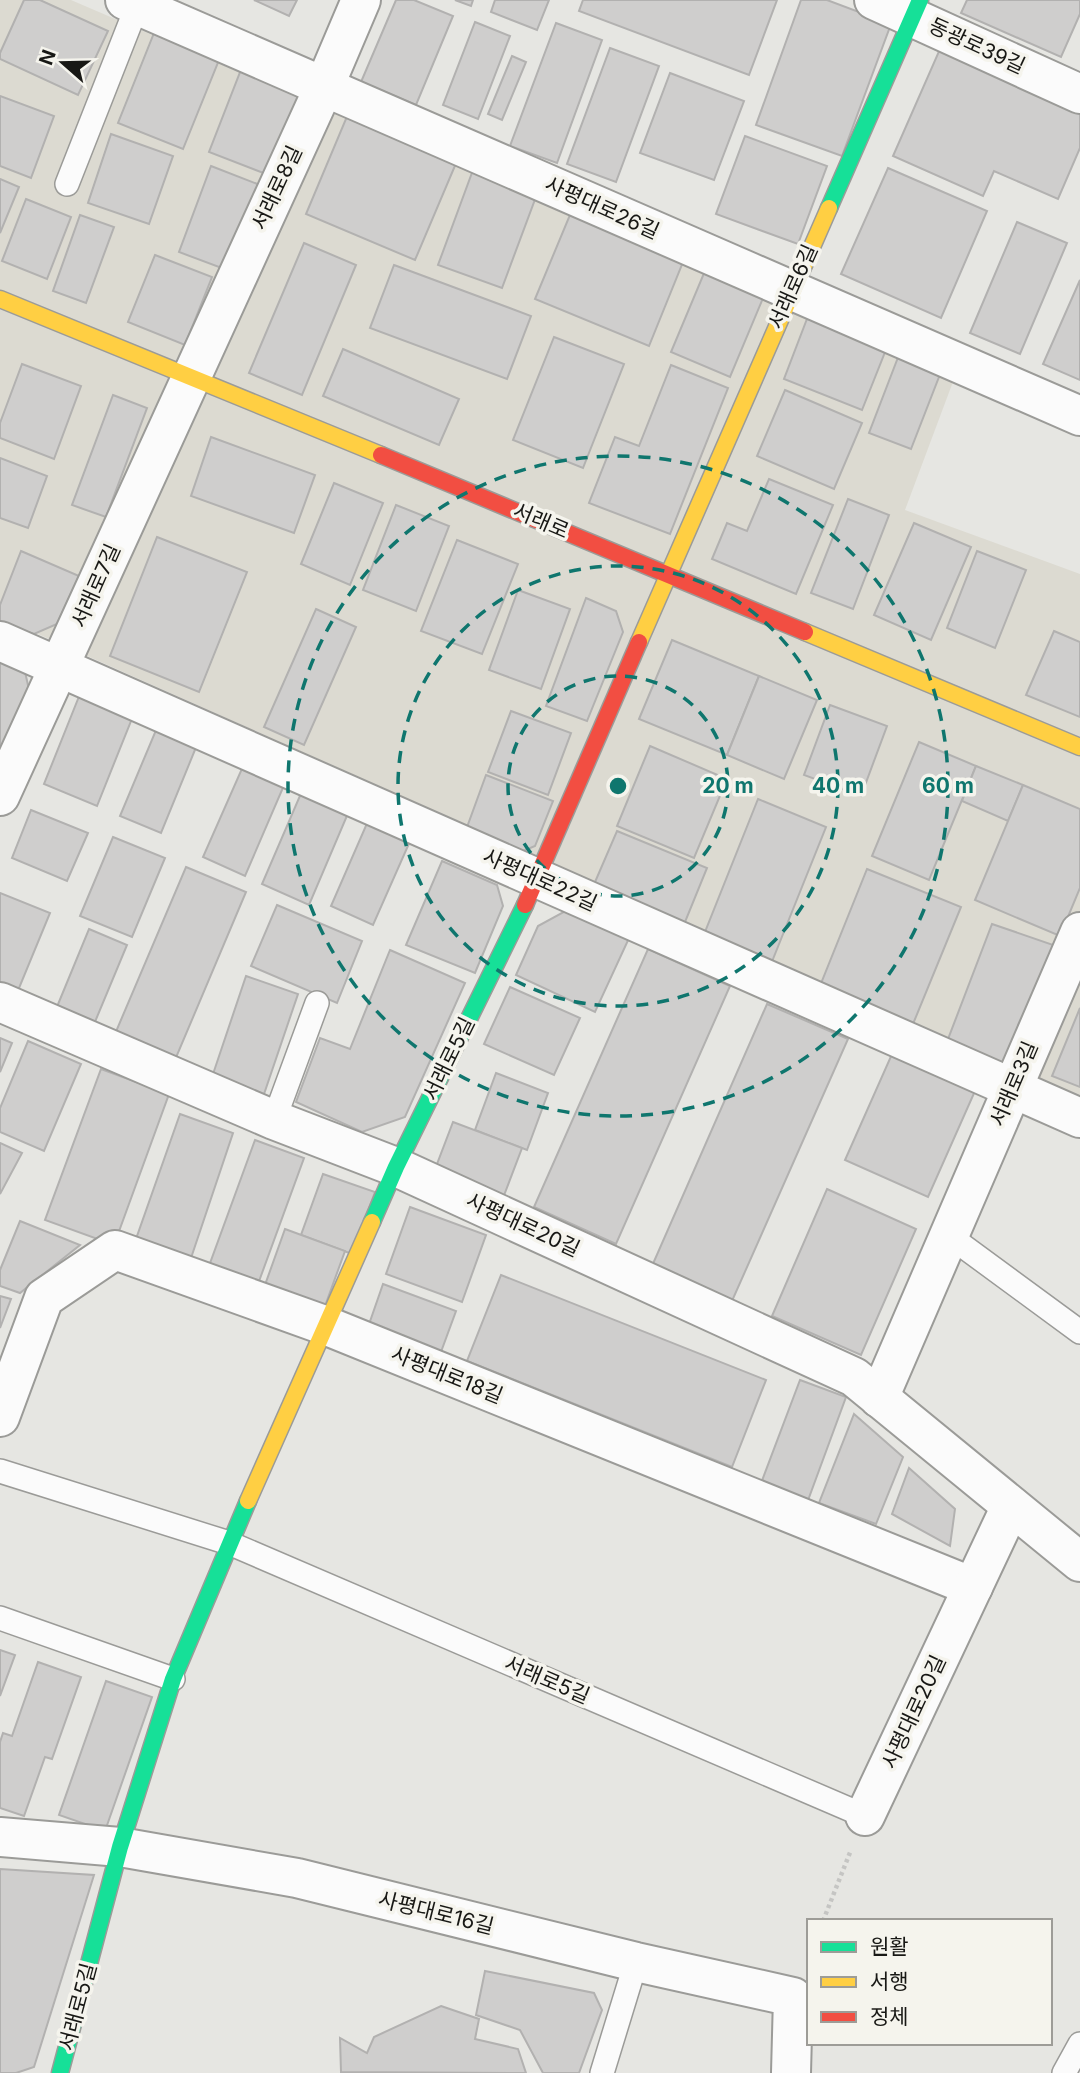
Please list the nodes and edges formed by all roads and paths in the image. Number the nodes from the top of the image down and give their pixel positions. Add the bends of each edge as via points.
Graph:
1 (361, 0) edge
2 (874, 0) edge
3 (131, 3) edge
4 (916, 8) edge
5 (324, 87) junction
6 (1080, 94) edge
7 (67, 184) dead end
8 (792, 291) junction
9 (0, 299) edge
10 (192, 376) junction
11 (1080, 416) edge
12 (668, 574) junction
13 (0, 641) edge
14 (59, 667) junction
15 (1080, 747) edge
16 (0, 796) edge
17 (537, 880) junction
18 (1080, 932) edge
19 (0, 1002) edge
20 (317, 1003) dead end
21 (1013, 1087) junction
22 (1080, 1118) edge
23 (274, 1120) junction
24 (396, 1167) junction
25 (948, 1235) junction
26 (327, 1326) junction
27 (1080, 1332) edge
28 (880, 1398) junction
29 (0, 1417) edge
30 (0, 1471) edge
31 (1012, 1506) junction
32 (229, 1543) junction
33 (1080, 1562) edge
34 (973, 1587) junction
35 (0, 1618) edge
36 (173, 1679) junction
37 (865, 1816) junction
38 (0, 1837) edge
39 (120, 1847) junction
40 (824, 1919) edge
41 (636, 1962) junction
42 (1080, 2044) edge
43 (61, 2073) edge
44 (602, 2073) edge
45 (791, 2073) edge
46 (1064, 2073) edge

1 - 5 street, 서래로8길
2 - 4 street, 동광로39길
3 - 5 street, 사평대로26길
3 - 7 lane
4 - 6 street, 동광로39길
4 - 8 street, 서래로6길
5 - 8 street, 사평대로26길
5 - 10 street, 서래로8길
8 - 11 street, 사평대로26길
8 - 12 street, 서래로6길
9 - 10 street, 서래로
10 - 12 street, 서래로
10 - 14 street, 서래로7길
12 - 15 street, 서래로
12 - 17 street, 서래로5길
13 - 14 street, 사평대로22길
14 - 16 street, 서래로7길
14 - 17 street, 사평대로22길
17 - 21 street, 사평대로22길
17 - 24 street, 서래로5길
18 - 21 street, 서래로3길
19 - 23 street, 사평대로20길
20 - 23 lane
21 - 22 street, 사평대로22길
21 - 25 street, 서래로3길
23 - 24 street, 사평대로20길
24 - 26 street, 서래로5길
24 - 28 street, 사평대로20길 via 854,1377
25 - 27 lane
25 - 28 street, 서래로3길
26 - 29 street, 사평대로18길 via 115,1250 44,1297
26 - 32 street, 서래로5길
26 - 34 street, 사평대로18길
28 - 31 street, 사평대로20길
30 - 32 lane
31 - 33 street, 사평대로20길
31 - 34 street, 사평대로20길
32 - 36 street, 서래로5길
32 - 37 lane, 서래로5길
34 - 37 street, 사평대로20길
35 - 36 lane
36 - 39 street, 서래로5길
37 - 40 path
38 - 39 street, 사평대로16길
39 - 41 street, 사평대로16길 via 297,1878
39 - 43 street, 서래로5길
41 - 44 lane
41 - 45 street, 사평대로16길 via 793,1997
42 - 46 lane

